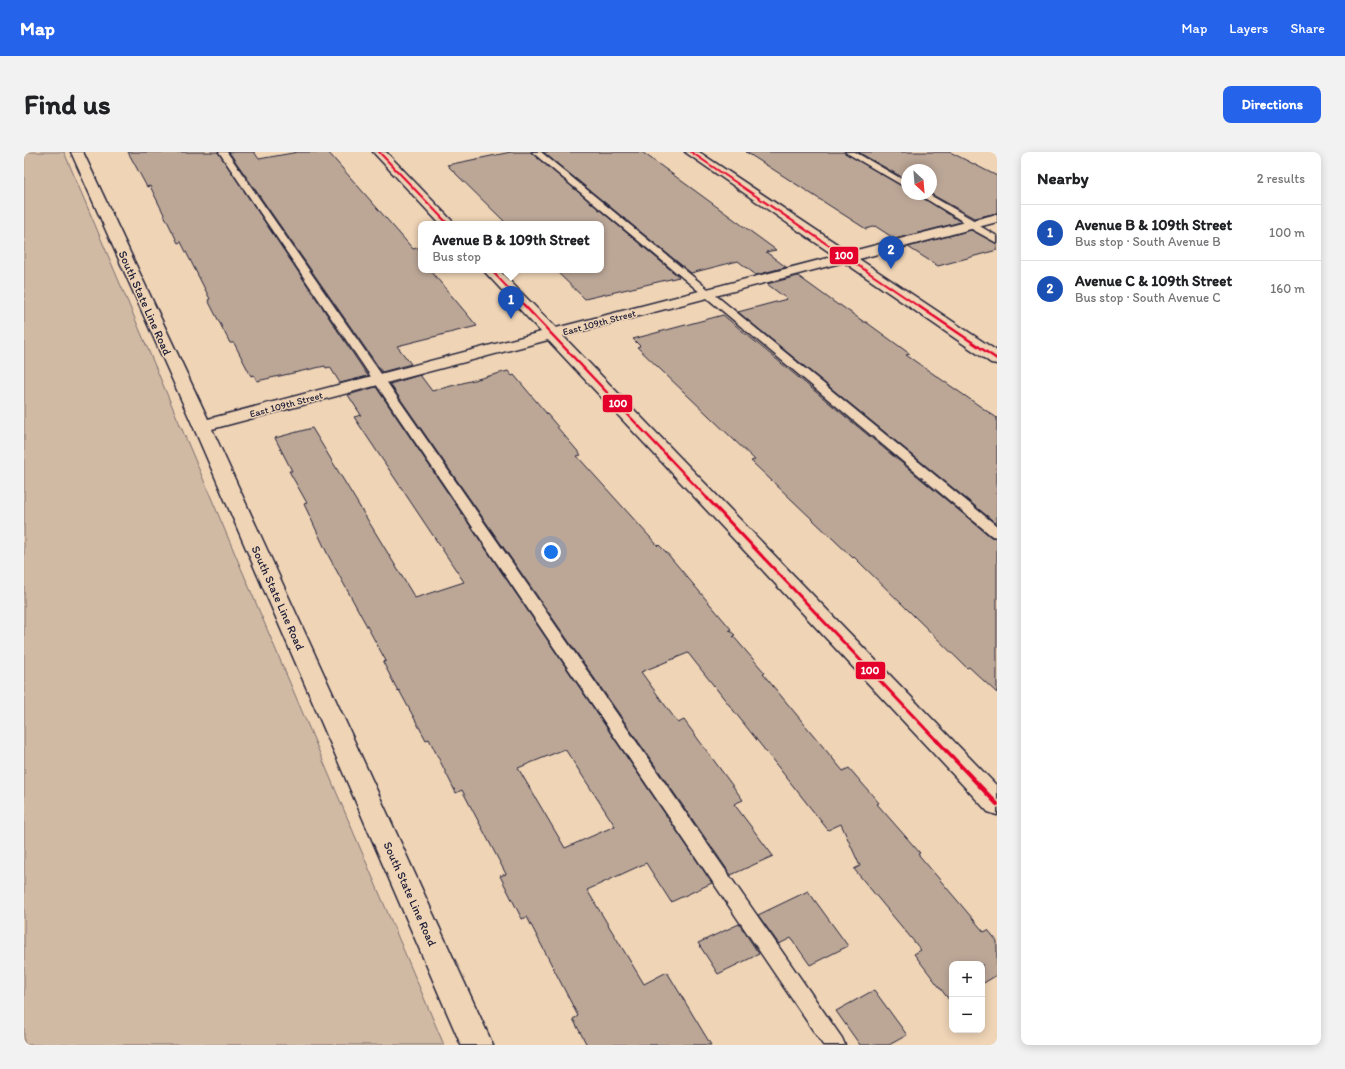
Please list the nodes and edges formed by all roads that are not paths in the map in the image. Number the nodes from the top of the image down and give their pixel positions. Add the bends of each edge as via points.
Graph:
1 (77, 152) edge
2 (223, 152) edge
3 (379, 152) edge
4 (536, 152) edge
5 (691, 152) edge
6 (849, 152) edge
7 (901, 182) edge
8 (932, 200) edge
9 (997, 218) edge
10 (445, 221) edge
11 (972, 225) junction
12 (997, 240) edge
13 (847, 258) junction
14 (494, 273) edge
15 (708, 294) junction
16 (552, 334) junction
17 (997, 359) edge
18 (379, 380) junction
19 (202, 426) junction
20 (997, 534) edge
21 (997, 804) edge
22 (478, 1045) edge
23 (835, 1045) edge

1 - 19 street, South State Line Road
2 - 18 lane
3 - 10 street
4 - 15 lane
5 - 13 street
6 - 7 lane
8 - 11 lane
9 - 11 street, East 109th Street
11 - 12 lane
11 - 13 street, East 109th Street
13 - 15 street, East 109th Street
13 - 17 street
14 - 16 street
15 - 16 street, East 109th Street
15 - 20 lane
16 - 18 street, East 109th Street
16 - 21 street
18 - 19 street, East 109th Street
18 - 23 lane
19 - 22 street, South State Line Road

